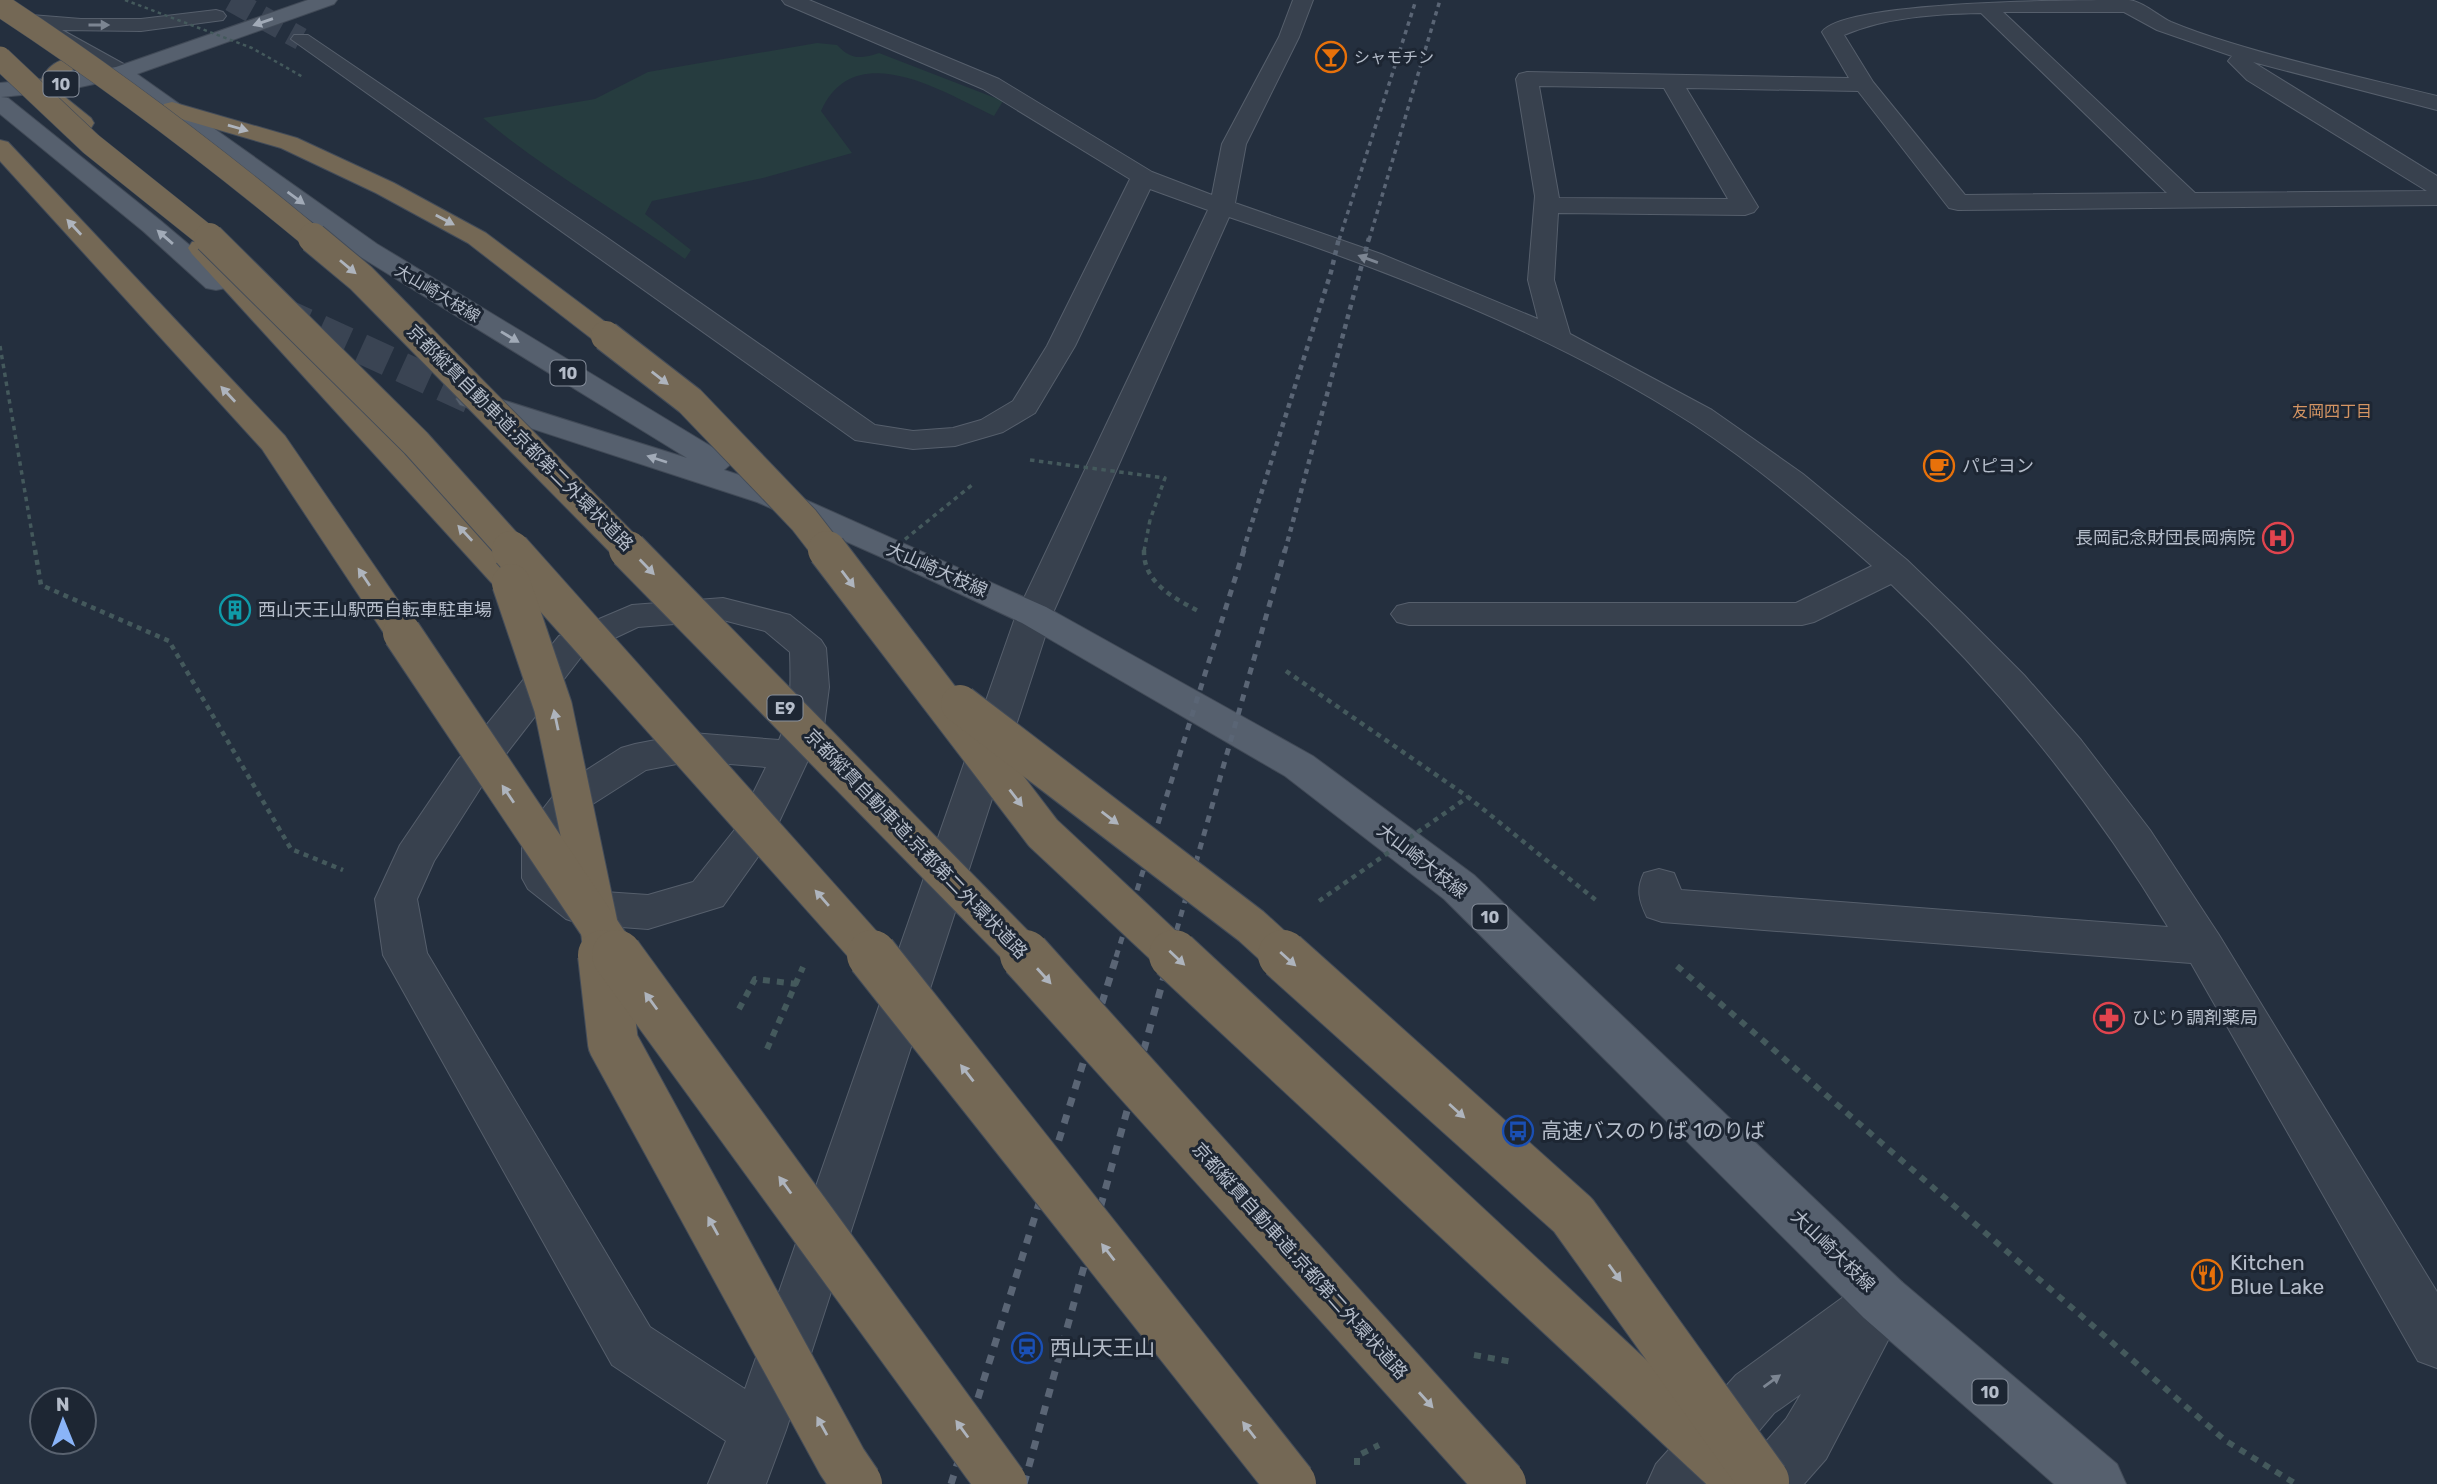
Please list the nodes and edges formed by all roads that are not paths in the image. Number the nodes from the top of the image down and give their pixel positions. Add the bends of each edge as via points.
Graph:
1 (327, 0) edge
2 (792, 0) edge
3 (1303, 0) edge
4 (2122, 3) edge
5 (850, 5) dead end
6 (1986, 7) junction
7 (240, 8) dead end
8 (10, 10) edge
9 (216, 16) junction
10 (828, 16) junction
11 (301, 38) tunnel mouth
12 (2224, 48) junction
13 (94, 56) junction
14 (0, 58) edge
15 (66, 65) junction
16 (121, 72) junction
17 (1671, 82) junction
18 (1864, 85) junction
19 (48, 86) junction
20 (0, 88) edge
21 (0, 103) edge
22 (2437, 103) edge
23 (172, 109) junction
24 (0, 147) edge
25 (1143, 177) junction
26 (2437, 186) edge
27 (2437, 198) edge
28 (2188, 200) junction
29 (1545, 205) junction
30 (1222, 206) junction
31 (216, 282) dead end
32 (1557, 338) junction
33 (471, 399) tunnel mouth
34 (768, 495) junction
35 (1895, 568) junction
36 (1409, 614) dead end
37 (1034, 615) junction
38 (919, 673) junction
39 (791, 755) junction
40 (1659, 885) dead end
41 (600, 931) junction
42 (2204, 947) junction
43 (1883, 1300) junction
44 (2437, 1342) edge
45 (758, 1430) junction
46 (737, 1484) edge
47 (857, 1484) edge
48 (1002, 1484) edge
49 (1291, 1484) edge
50 (1501, 1484) edge
51 (1676, 1484) edge
52 (1743, 1484) edge
53 (1766, 1484) edge
54 (2097, 1484) edge

1 -> 16 main road, 10
2 - 10 street
3 - 30 street via 1234,144
4 - 6 street
4 - 12 street via 2164,26
5 - 10 street
6 - 18 street via 1921,7 1845,23 1832,32
6 - 28 street
7 - 9 main road, 10
8 -> 9 street via 80,25 141,25
8 - 13 street
8 -> 50 highway, 京都縦貫自動車道;京都第二外環状道路 / E9, bridge via 217,159 361,278 1010,939
9 - 13 main road, 10
10 - 25 street via 991,84
11 - 25 street via 866,433 913,440 955,437 992,426 1024,407 1061,346
12 - 22 street
12 - 26 street via 2255,75
13 - 15 main road, 10
13 - 16 street
49 -> 14 highway, bridge via 882,967 416,443 201,230 91,144
15 - 19 highway
15 - 20 main road, 10
16 - 19 main road, 10
16 - 23 main road, 大山崎大枝線 / 10
17 - 18 street
17 - 29 street via 1527,79
17 - 29 street via 1745,208
18 - 28 street via 1958,203
19 - 20 main road, 10
41 -> 19 highway, bridge via 553,707 511,583 99,137 49,95
31 -> 21 main road
23 -> 34 main road, 大山崎大枝線 / 10 via 368,250
23 -> 38 highway, bridge via 289,143 477,237 690,401 804,520
41 -> 24 highway, bridge via 274,443
25 - 30 street
27 - 28 street
29 - 32 street via 1541,280
32 -> 30 street via 1432,282
30 - 37 street
32 - 35 street via 1680,402 1747,447
34 -> 33 main road, 大山崎大枝線 / 10
34 - 37 main road, 大山崎大枝線 / 10
35 - 36 street via 1802,614
35 - 42 street via 1956,627 2086,773
37 - 43 main road, 大山崎大枝線 / 10 via 1299,766 1459,887
37 - 45 street
38 -> 52 highway, bridge via 1043,834
38 -> 53 highway, bridge via 1251,926 1573,1215
39 - 39 street via 752,837 708,894 648,912 580,907 543,878 542,836 573,797 635,758 692,747
39 - 45 street via 806,726 808,649 777,623 723,609 632,616 572,644 471,771 415,856 396,899 405,955 631,1346
40 - 42 street via 1662,905
47 -> 41 highway, bridge via 613,1043
48 -> 41 highway, bridge
42 - 44 street
51 -> 43 street via 1755,1394
43 - 53 street via 1806,1439
43 - 54 main road, 大山崎大枝線 / 10
45 - 46 street

